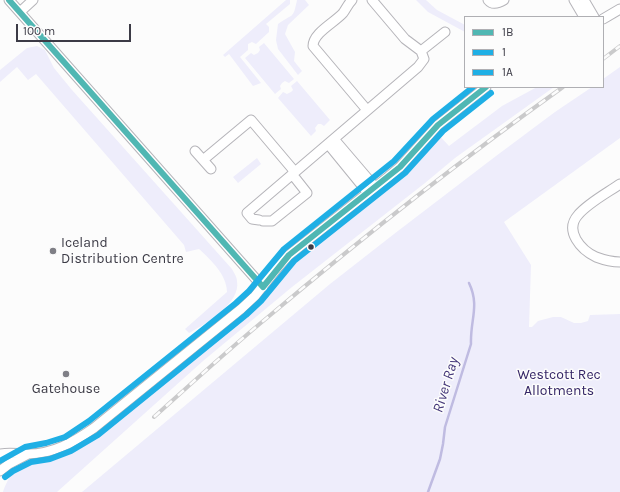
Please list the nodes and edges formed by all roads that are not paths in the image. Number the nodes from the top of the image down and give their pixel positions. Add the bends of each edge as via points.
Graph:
1 (9, 0) edge
2 (34, 0) edge
3 (352, 0) edge
4 (372, 0) edge
5 (488, 0) edge
6 (504, 0) edge
7 (574, 0) edge
8 (584, 0) edge
9 (620, 9) edge
10 (20, 12) junction
11 (583, 16) edge
12 (593, 16) edge
13 (604, 18) edge
14 (445, 32) dead end
15 (421, 51) junction
16 (485, 88) edge
17 (367, 110) junction
18 (331, 141) junction
19 (195, 150) dead end
20 (203, 160) junction
21 (211, 169) dead end
22 (294, 173) junction
23 (620, 184) edge
24 (372, 190) junction
25 (620, 262) edge
26 (262, 287) junction
27 (0, 454) edge
28 (28, 454) junction
29 (0, 471) edge

1 - 10 street
2 - 10 street
3 - 17 street via 344,12 316,36 313,46
4 - 15 street via 405,39
5 - 6 street via 495,4
7 - 11 street
8 - 12 street
9 - 13 street
10 - 26 street
14 - 15 street
15 - 17 street via 424,59 422,63
16 - 24 street via 438,125 400,167
17 - 18 street
18 - 22 street
18 - 24 street
19 - 20 street
20 - 21 street
20 - 22 street via 251,120
22 - 22 street via 248,213 252,219 272,221 307,193
23 - 25 street via 582,212 575,219 573,228 576,240 588,252 604,260
24 - 26 street via 289,255
26 - 28 street via 235,315 78,439 58,448
27 - 28 street
28 - 29 street

